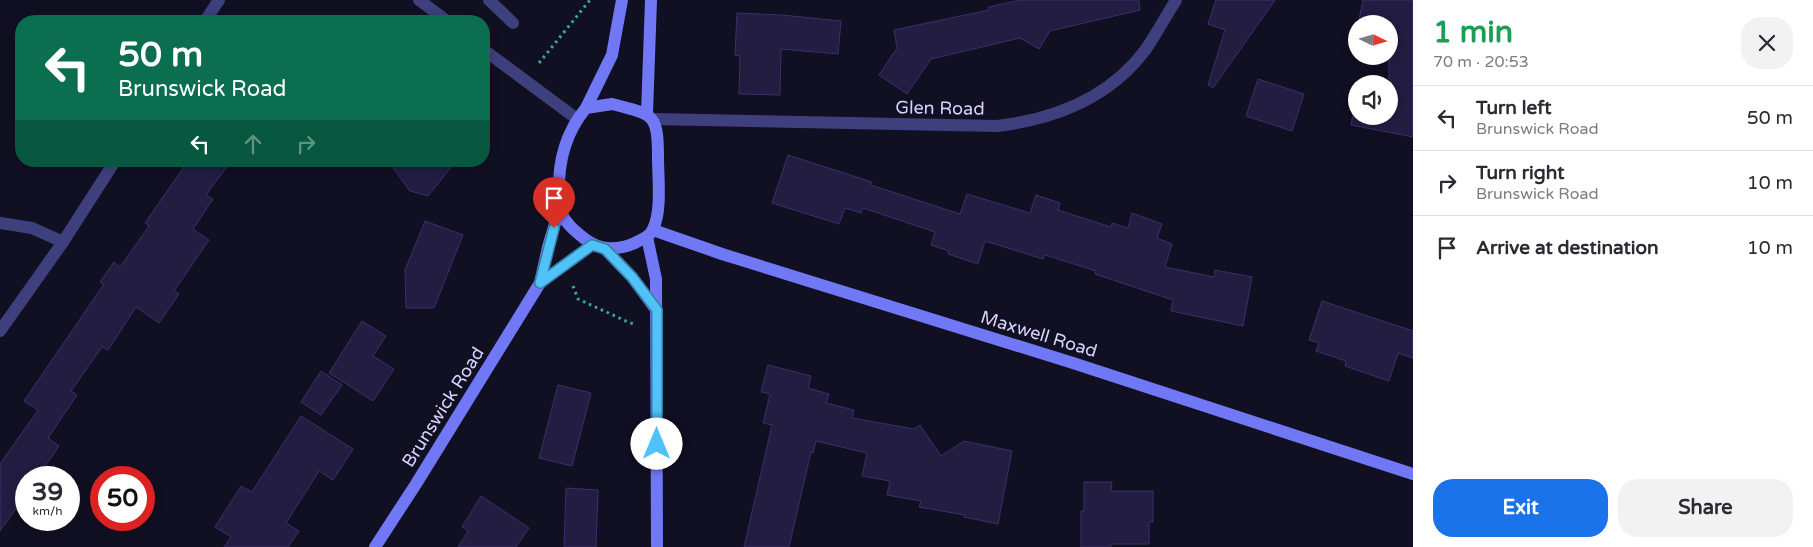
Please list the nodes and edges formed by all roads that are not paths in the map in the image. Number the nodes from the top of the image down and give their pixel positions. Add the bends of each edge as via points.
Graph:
1 (219, 0) edge
2 (419, 0) edge
3 (489, 0) edge
4 (622, 0) edge
5 (651, 0) edge
6 (1176, 0) edge
7 (209, 15) edge
8 (439, 15) edge
9 (513, 23) dead end
10 (490, 55) edge
11 (586, 108) junction
12 (650, 116) junction
13 (577, 118) junction
14 (111, 167) edge
15 (560, 210) junction
16 (0, 224) edge
17 (650, 233) junction
18 (63, 242) junction
19 (592, 245) junction
20 (605, 249) junction
21 (540, 283) junction
22 (657, 310) junction
23 (0, 331) edge
24 (1413, 474) edge
25 (375, 547) edge
26 (657, 547) edge

1 - 7 street
2 - 8 street
3 - 9 street
4 - 11 main road via 612,55
5 - 12 main road
6 - 12 street, Glen Road via 1145,50 1125,72 1074,107 1024,123 998,126
10 - 13 street
11 - 12 main road via 612,104
11 - 13 main road
12 - 17 main road via 658,138 658,213
13 - 15 main road via 563,150 558,181
14 - 18 street
15 - 19 main road via 571,228
15 - 21 main road, Brunswick Road
16 - 18 street via 32,228
17 - 20 main road via 627,246
17 - 22 main road
17 - 24 main road, Maxwell Road via 1081,366
18 - 23 street
19 - 20 main road
19 - 21 main road, Brunswick Road
20 - 22 main road
21 - 25 main road, Brunswick Road
22 - 26 main road

